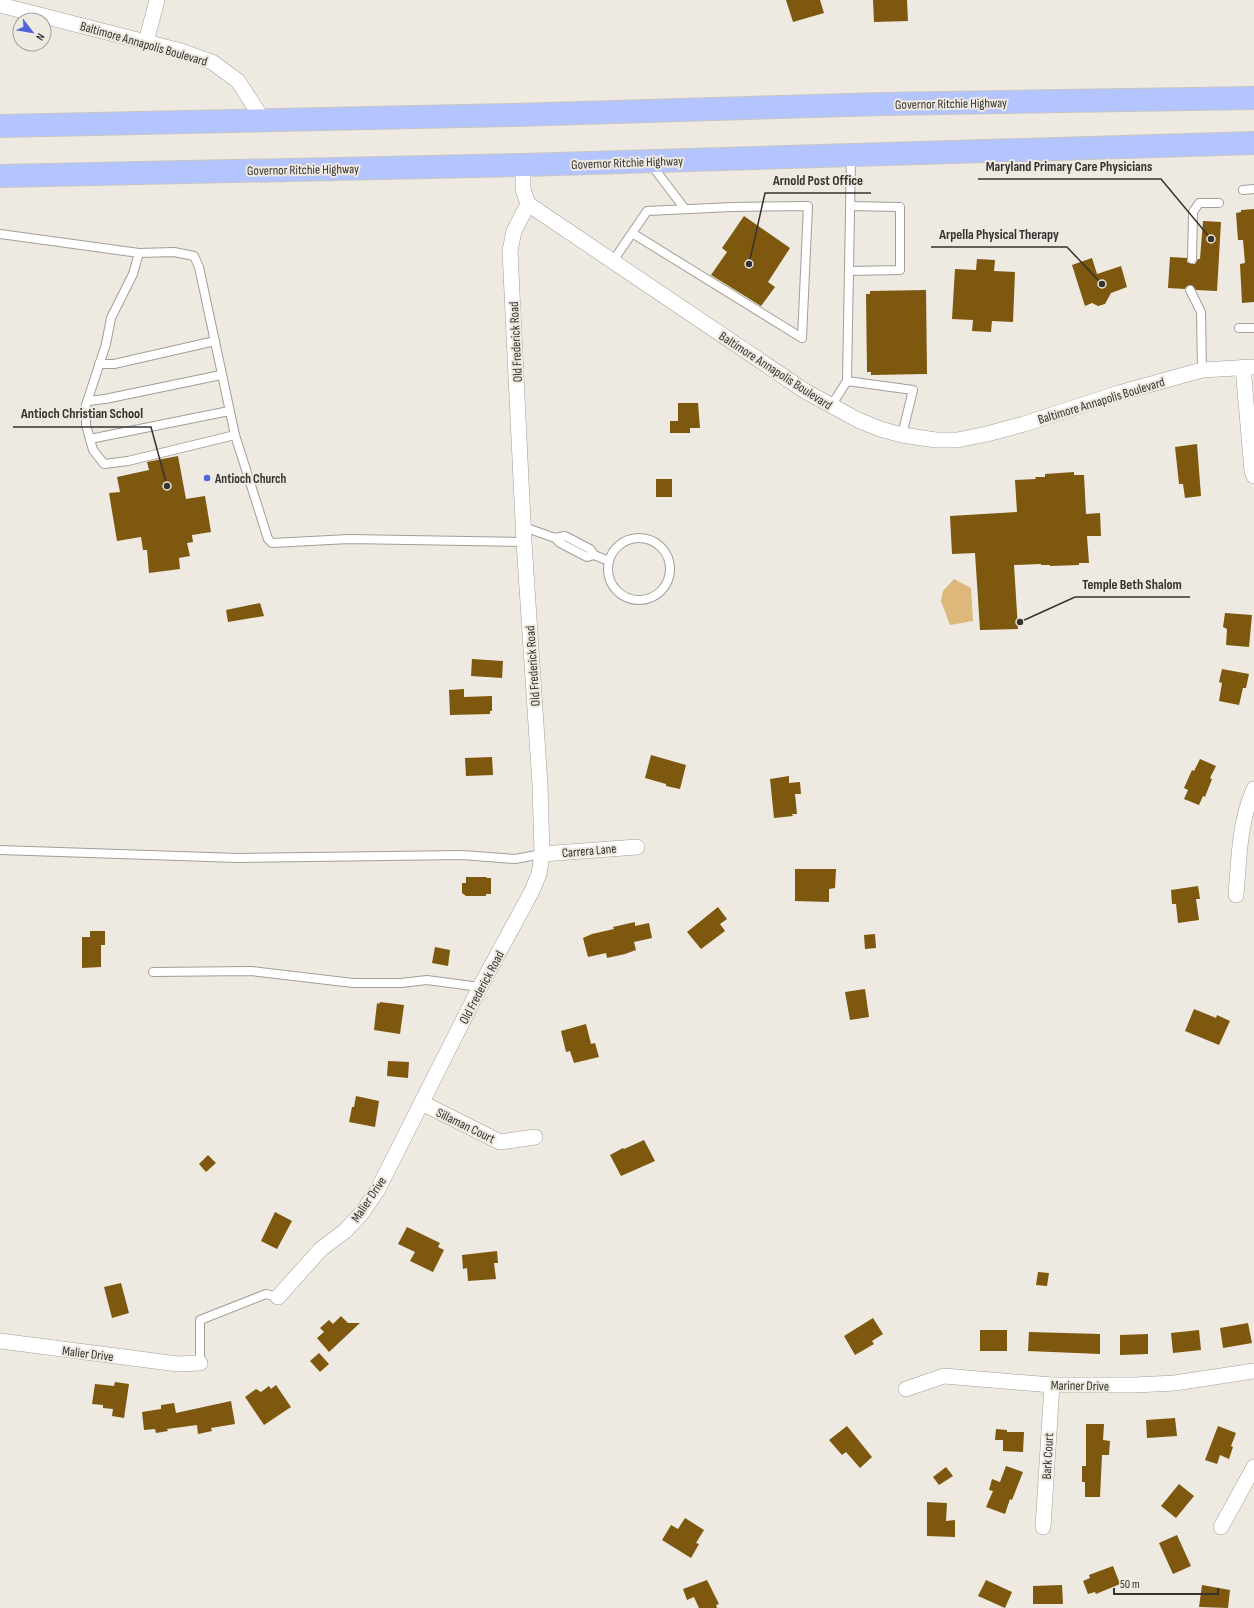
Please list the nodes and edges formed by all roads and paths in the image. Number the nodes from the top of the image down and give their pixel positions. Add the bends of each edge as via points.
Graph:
1 (157, 0) edge
2 (0, 5) edge
3 (146, 42) junction
4 (1254, 98) edge
5 (263, 120) junction
6 (0, 126) edge
7 (1254, 143) edge
8 (850, 155) junction
9 (648, 161) junction
10 (524, 165) junction
11 (0, 176) edge
12 (1243, 190) dead end
13 (1254, 190) edge
14 (1219, 203) dead end
15 (528, 204) junction
16 (850, 206) junction
17 (685, 209) junction
18 (632, 233) junction
19 (0, 234) edge
20 (138, 253) junction
21 (1192, 259) dead end
22 (613, 261) junction
23 (849, 271) junction
24 (1190, 290) dead end
25 (1239, 328) dead end
26 (1254, 328) edge
27 (215, 341) junction
28 (99, 364) junction
29 (1248, 367) edge
30 (1202, 370) junction
31 (222, 375) junction
32 (847, 381) junction
33 (88, 401) junction
34 (831, 406) junction
35 (229, 411) junction
36 (235, 435) junction
37 (902, 435) junction
38 (90, 439) junction
39 (1254, 476) edge
40 (524, 534) junction
41 (609, 561) junction
42 (1254, 789) edge
43 (637, 847) dead end
44 (0, 850) edge
45 (542, 854) junction
46 (1236, 895) dead end
47 (153, 972) dead end
48 (480, 987) junction
49 (422, 1103) junction
50 (535, 1137) dead end
51 (278, 1297) joint
52 (0, 1341) edge
53 (200, 1363) joint
54 (1254, 1371) edge
55 (1052, 1385) junction
56 (906, 1389) dead end
57 (1254, 1467) edge
58 (1043, 1527) dead end
59 (1221, 1527) dead end

1 - 3 street
2 - 3 street, Baltimore Annapolis Boulevard
3 - 5 street, Baltimore Annapolis Boulevard via 212,62 238,82
4 - 5 highway, Governor Ritchie Highway via 891,104
5 - 6 highway, Governor Ritchie Highway
7 - 8 highway, Governor Ritchie Highway
8 - 9 highway, Governor Ritchie Highway
8 - 16 lane
9 - 10 highway, Governor Ritchie Highway
9 - 17 lane
10 - 11 highway, Governor Ritchie Highway
10 - 15 street via 523,189
12 - 13 lane
14 - 21 lane via 1199,203 1193,212
15 - 22 street, Baltimore Annapolis Boulevard
15 - 40 street, Old Frederick Road via 514,231 510,251
16 - 23 lane
16 - 23 lane via 900,206 900,270
17 - 18 lane via 648,211
17 - 18 lane via 808,206 802,338
18 - 22 lane
19 - 20 lane
20 - 27 lane via 174,252 194,256 199,267
20 - 28 lane via 133,274 112,318
22 - 34 street, Baltimore Annapolis Boulevard
23 - 32 lane
24 - 30 lane via 1201,312
25 - 26 lane
27 - 28 lane via 114,364
27 - 31 lane
28 - 33 lane
29 - 30 street, Baltimore Annapolis Boulevard
29 - 39 street
30 - 37 street, Baltimore Annapolis Boulevard via 1119,392 988,434 957,440
31 - 33 lane
31 - 35 lane
32 - 34 lane
32 - 37 lane via 913,390
33 - 38 lane via 86,425
34 - 37 street, Baltimore Annapolis Boulevard via 880,429
35 - 36 lane
35 - 38 lane
36 - 38 lane via 128,461 104,464 93,450
36 - 40 lane via 268,539 272,543
40 - 41 lane via 555,538 587,557 594,555
40 - 45 street, Old Frederick Road
41 - 41 lane via 610,581 622,596 632,599 651,598 660,592 670,574 670,563 666,553 659,545 645,539 630,539 620,544 613,551
42 - 46 street via 1242,832
43 - 45 street, Carrera Lane
44 - 45 lane via 238,858 462,855 515,859
45 - 48 street, Old Frederick Road via 539,874 532,891
47 - 48 lane via 251,971 352,983 427,980
48 - 49 street, Old Frederick Road
49 - 50 street, Sillaman Court via 500,1142
49 - 51 street, Malier Drive via 377,1191 361,1214 345,1231 321,1249
51 - 53 lane via 266,1294 200,1320
52 - 53 street, Malier Drive via 178,1364
54 - 55 street, Mariner Drive via 1175,1383
55 - 56 street, Mariner Drive via 944,1376
55 - 58 street, Bark Court
57 - 59 street

